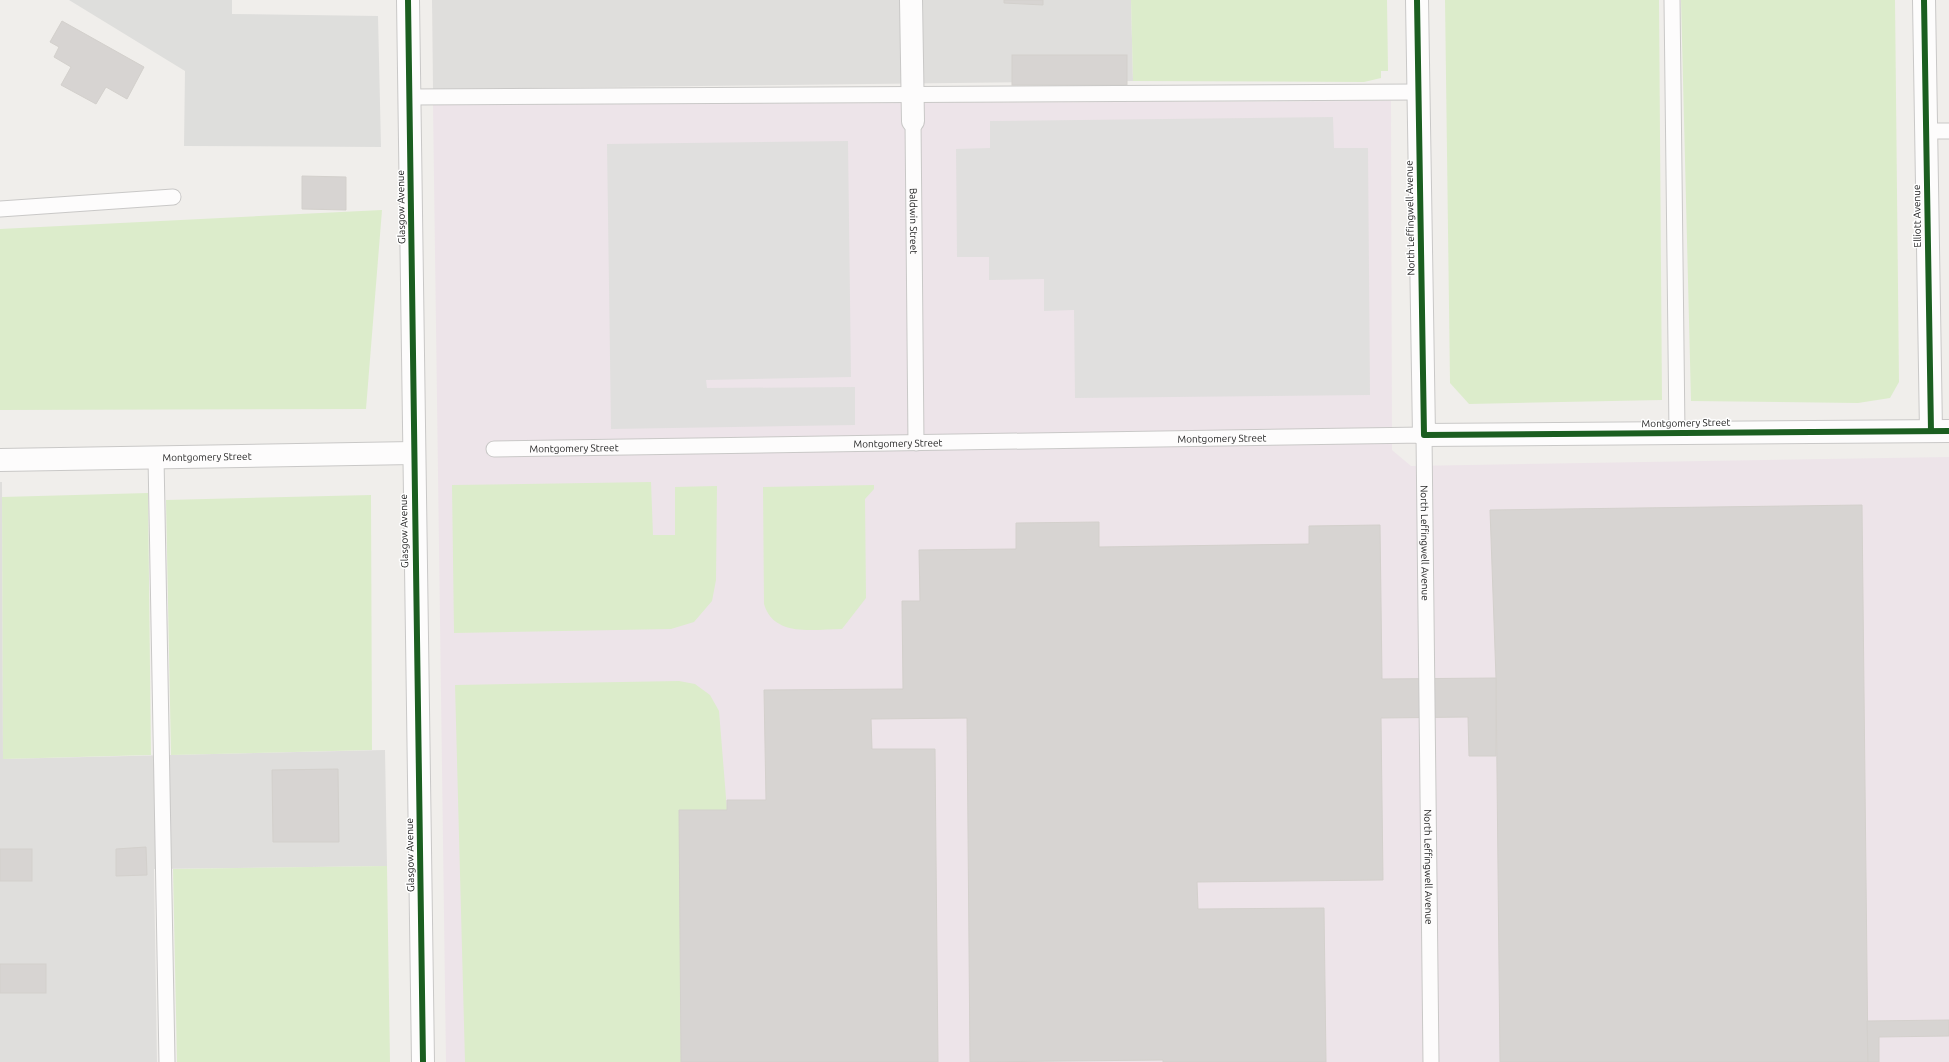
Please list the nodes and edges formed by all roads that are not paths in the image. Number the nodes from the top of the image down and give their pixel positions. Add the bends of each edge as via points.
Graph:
1 (408, 0) edge
2 (911, 0) edge
3 (1417, 0) edge
4 (1672, 0) edge
5 (1924, 0) edge
6 (1418, 92) junction
7 (912, 94) junction
8 (410, 97) junction
9 (913, 121) joint
10 (1926, 131) junction
11 (1949, 131) edge
12 (173, 197) dead end
13 (0, 210) edge
14 (1940, 431) edge
15 (1677, 433) junction
16 (1424, 435) junction
17 (916, 443) junction
18 (494, 449) dead end
19 (413, 453) junction
20 (156, 457) junction
21 (0, 460) edge
22 (167, 1062) edge
23 (423, 1062) edge
24 (1431, 1062) edge

1 - 8 street, Glasgow Avenue
2 - 7 street, Baldwin Street
3 - 6 street, North Leffingwell Avenue
4 - 15 lane
5 - 10 street, Elliott Avenue
6 - 7 lane
6 - 16 street, North Leffingwell Avenue
7 - 8 lane
7 - 9 street, Baldwin Street
8 - 19 street, Glasgow Avenue
9 - 17 lane, Baldwin Street
10 - 11 lane
10 - 14 street, Elliott Avenue
12 - 13 lane
14 - 15 street, Montgomery Street
15 - 16 street, Montgomery Street
16 - 17 lane, Montgomery Street
16 - 24 lane, North Leffingwell Avenue
17 - 18 lane, Montgomery Street
19 - 20 street, Montgomery Street
19 - 23 street, Glasgow Avenue
20 - 21 street, Montgomery Street
20 - 22 lane

